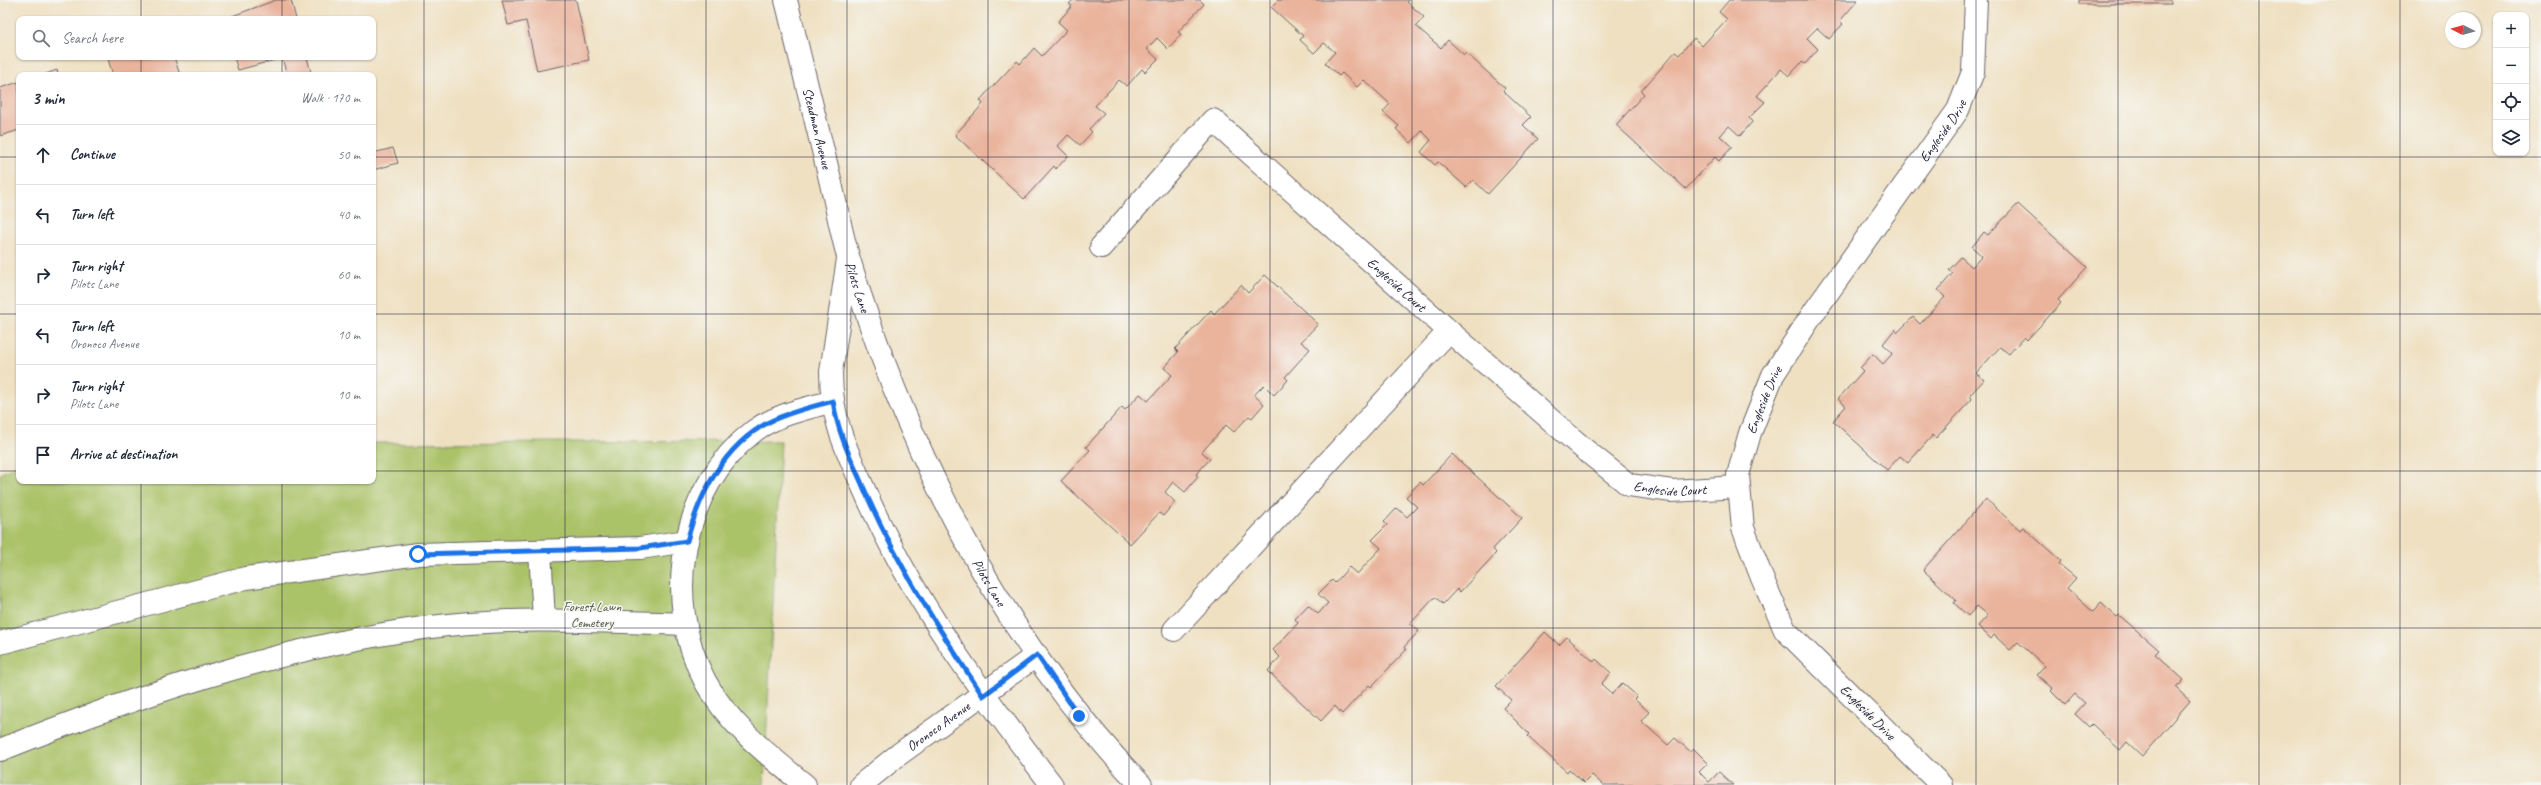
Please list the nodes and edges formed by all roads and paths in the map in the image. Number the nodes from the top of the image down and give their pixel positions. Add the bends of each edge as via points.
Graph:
1 (786, 0) edge
2 (1976, 0) edge
3 (1101, 247) dead end
4 (848, 256) junction
5 (1449, 331) junction
6 (833, 401) junction
7 (1738, 487) junction
8 (687, 541) junction
9 (540, 551) junction
10 (544, 619) junction
11 (684, 624) junction
12 (1174, 630) dead end
13 (0, 642) edge
14 (1037, 655) junction
15 (983, 696) junction
16 (0, 750) edge
17 (804, 785) edge
18 (861, 785) edge
19 (1052, 785) edge
20 (1141, 785) edge
21 (1941, 785) edge

1 - 4 street, Steadman Avenue
2 - 7 street, Engleside Drive via 1973,72 1958,110 1814,312 1773,375 1750,433 1738,475
3 - 5 street, Engleside Court via 1213,120
4 - 6 street, Pilots Lane via 831,372
4 - 14 street, Pilots Lane via 890,377 929,466 990,586
5 - 7 street, Engleside Court via 1629,485 1672,491
5 - 12 street
6 - 8 street via 770,422 754,431 735,449 702,494
6 - 15 street, Pilots Lane via 837,428 877,521 926,610
7 - 21 street, Engleside Drive via 1743,528 1785,630
8 - 9 street via 640,548
8 - 11 street via 682,589
9 - 10 street
9 - 13 street via 418,554 246,578
10 - 11 street
10 - 16 street via 424,628 296,651 93,713
11 - 17 street via 692,653 705,682 721,706 740,730
14 - 15 street, Oronoco Avenue
14 - 20 street, Pilots Lane via 1079,716
15 - 18 street, Oronoco Avenue via 898,755
15 - 19 street, Pilots Lane

